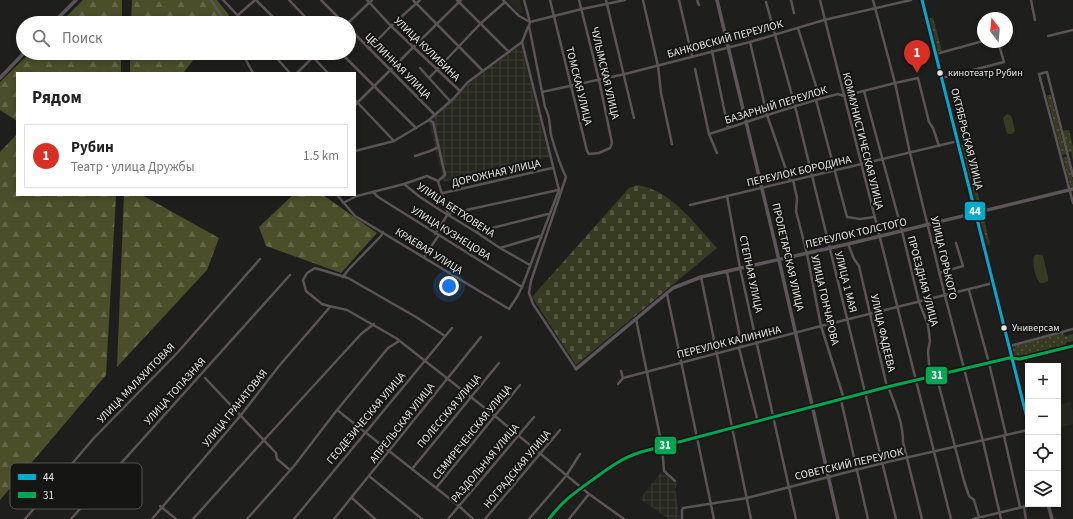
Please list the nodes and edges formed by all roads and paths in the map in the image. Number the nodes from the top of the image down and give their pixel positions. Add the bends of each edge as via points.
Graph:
1 (76, 0) edge
2 (211, 0) edge
3 (222, 0) edge
4 (256, 0) edge
5 (289, 0) edge
6 (321, 0) edge
7 (413, 0) edge
8 (420, 0) edge
9 (524, 0) edge
10 (550, 0) edge
11 (579, 0) edge
12 (606, 0) edge
13 (625, 0) edge
14 (643, 0) edge
15 (679, 0) edge
16 (697, 0) edge
17 (717, 0) edge
18 (791, 0) edge
19 (820, 0) edge
20 (873, 0) edge
21 (911, 0) edge
22 (922, 0) edge
23 (1031, 0) edge
24 (369, 1) edge
25 (459, 1) edge
26 (504, 1) edge
27 (897, 1) edge
28 (766, 2) dead end
29 (416, 4) junction
30 (607, 4) junction
31 (699, 5) dead end
32 (875, 8) junction
33 (582, 9) junction
34 (794, 13) dead end
35 (238, 15) joint
36 (60, 16) edge
37 (221, 16) edge
38 (272, 16) edge
39 (305, 16) edge
40 (337, 16) edge
41 (355, 16) edge
42 (554, 16) junction
43 (824, 20) junction
44 (1035, 20) dead end
45 (530, 22) junction
46 (436, 24) junction
47 (480, 24) junction
48 (391, 26) junction
49 (528, 26) junction
50 (798, 28) junction
51 (1073, 30) edge
52 (356, 35) edge
53 (775, 35) junction
54 (1048, 36) dead end
55 (522, 42) junction
56 (750, 42) junction
57 (977, 43) edge
58 (414, 47) junction
59 (459, 47) junction
60 (728, 48) junction
61 (1000, 48) edge
62 (369, 49) junction
63 (712, 51) junction
64 (509, 52) junction
65 (936, 54) junction
66 (692, 56) junction
67 (17, 60) edge
68 (246, 60) edge
69 (278, 60) edge
70 (310, 60) edge
71 (316, 60) edge
72 (348, 60) edge
73 (658, 66) junction
74 (420, 68) dead end
75 (695, 69) dead end
76 (390, 70) junction
77 (437, 70) junction
78 (483, 71) junction
79 (252, 72) edge
80 (289, 72) edge
81 (298, 72) edge
82 (327, 72) edge
83 (625, 74) junction
84 (0, 78) edge
85 (429, 78) junction
86 (942, 78) junction
87 (599, 80) junction
88 (895, 83) junction
89 (374, 86) junction
90 (572, 86) junction
91 (460, 91) junction
92 (864, 91) junction
93 (542, 92) junction
94 (1052, 93) junction
95 (1045, 95) junction
96 (844, 96) junction
97 (820, 99) junction
98 (816, 100) junction
99 (450, 101) junction
100 (358, 103) joint
101 (795, 106) junction
102 (435, 115) junction
103 (767, 115) junction
104 (634, 118) dead end
105 (429, 120) junction
106 (746, 123) junction
107 (728, 127) junction
108 (416, 128) junction
109 (709, 134) junction
110 (394, 141) junction
111 (958, 141) junction
112 (672, 144) dead end
113 (939, 146) junction
114 (439, 147) junction
115 (610, 148) joint
116 (356, 151) edge
117 (717, 153) dead end
118 (910, 153) junction
119 (415, 156) dead end
120 (882, 159) junction
121 (860, 164) junction
122 (552, 168) junction
123 (834, 171) junction
124 (811, 176) junction
125 (1073, 176) edge
126 (438, 181) junction
127 (792, 181) junction
128 (404, 184) junction
129 (762, 188) junction
130 (1071, 189) edge
131 (559, 190) junction
132 (373, 192) junction
133 (443, 193) junction
134 (338, 196) edge
135 (727, 196) junction
136 (343, 203) junction
137 (1073, 203) edge
138 (690, 205) dead end
139 (976, 213) junction
140 (448, 214) junction
141 (548, 214) junction
142 (874, 217) junction
143 (928, 225) junction
144 (902, 231) junction
145 (382, 232) junction
146 (476, 232) junction
147 (437, 235) junction
148 (540, 236) junction
149 (879, 236) junction
150 (956, 243) dead end
151 (848, 244) junction
152 (500, 248) junction
153 (829, 248) junction
154 (807, 254) junction
155 (424, 257) junction
156 (260, 259) dead end
157 (780, 260) junction
158 (530, 265) junction
159 (740, 268) junction
160 (727, 272) junction
161 (939, 273) junction
162 (290, 275) dead end
163 (343, 277) junction
164 (700, 277) junction
165 (994, 283) junction
166 (522, 287) junction
167 (969, 290) junction
168 (667, 294) junction
169 (945, 296) junction
170 (919, 302) junction
171 (330, 306) junction
172 (897, 308) junction
173 (870, 314) junction
174 (636, 318) junction
175 (847, 320) junction
176 (374, 324) junction
177 (821, 326) junction
178 (452, 328) dead end
179 (1073, 330) edge
180 (796, 332) junction
181 (445, 336) junction
182 (482, 337) dead end
183 (400, 341) junction
184 (758, 343) junction
185 (1010, 346) junction
186 (1073, 346) edge
187 (741, 347) junction
188 (717, 353) junction
189 (1012, 358) junction
190 (425, 360) junction
191 (682, 362) junction
192 (499, 363) dead end
193 (989, 363) junction
194 (576, 369) joint
195 (964, 369) junction
196 (621, 371) dead end
197 (646, 371) junction
198 (935, 376) junction
199 (204, 378) dead end
200 (447, 378) junction
201 (623, 378) junction
202 (915, 381) junction
203 (618, 384) dead end
204 (520, 385) dead end
205 (887, 387) junction
206 (865, 393) junction
207 (471, 397) junction
208 (842, 400) junction
209 (813, 407) junction
210 (337, 410) junction
211 (1025, 410) edge
212 (241, 415) junction
213 (495, 416) junction
214 (534, 417) dead end
215 (773, 418) junction
216 (758, 422) junction
217 (731, 428) junction
218 (560, 430) dead end
219 (1025, 431) edge
220 (365, 433) junction
221 (518, 435) junction
222 (697, 436) junction
223 (1005, 436) junction
224 (264, 440) junction
225 (983, 441) junction
226 (662, 446) junction
227 (954, 447) junction
228 (389, 452) junction
229 (934, 452) junction
230 (540, 453) junction
231 (580, 454) dead end
232 (907, 459) junction
233 (73, 463) edge
234 (121, 463) edge
235 (883, 463) junction
236 (412, 469) junction
237 (290, 470) junction
238 (856, 470) junction
239 (369, 476) junction
240 (566, 476) junction
241 (828, 478) junction
242 (675, 481) dead end
243 (582, 487) junction
244 (788, 487) junction
245 (436, 488) junction
246 (589, 494) junction
247 (352, 498) junction
248 (747, 498) junction
249 (711, 504) junction
250 (459, 506) junction
251 (161, 507) junction
252 (1020, 507) junction
253 (1024, 507) joint
254 (1049, 507) edge
255 (34, 509) edge
256 (80, 509) edge
257 (1000, 512) junction
258 (979, 517) junction
259 (25, 519) edge
260 (71, 519) edge
261 (152, 519) edge
262 (176, 519) edge
263 (193, 519) edge
264 (247, 519) edge
265 (294, 519) edge
266 (334, 519) edge
267 (375, 519) edge
268 (422, 519) edge
269 (448, 519) edge
270 (474, 519) edge
271 (486, 519) edge
272 (529, 519) edge
273 (549, 519) edge
274 (569, 519) edge
275 (624, 519) edge
276 (682, 519) edge
277 (714, 519) edge
278 (751, 519) edge
279 (796, 519) edge
280 (838, 519) edge
281 (868, 519) edge
282 (896, 519) edge
283 (922, 519) edge
284 (951, 519) edge
285 (974, 519) edge
286 (1001, 519) edge
287 (1026, 519) edge
288 (1052, 519) edge

1 - 36 street
2 - 37 street
3 - 35 street
4 - 35 street
4 - 38 street
5 - 39 street
6 - 40 street
7 - 29 street
8 - 29 street
9 - 45 street
10 - 42 street, ТОМСКАЯ УЛИЦА
11 - 33 street, ЧУЛЫМСКАЯ УЛИЦА
12 - 30 street
13 - 30 street
14 - 73 street
15 - 66 street
16 - 31 street
17 - 60 street, ПРОЛЕТАРСКАЯ УЛИЦА
18 - 34 street
19 - 43 street, КОММУНИСТИЧЕСКАЯ УЛИЦА
20 - 32 street, УЛИЦА ГОРЬКОГО
21 - 27 street, БАНКОВСКИЙ ПЕРЕУЛОК
22 - 65 street, ОКТЯБРЬСКАЯ УЛИЦА
23 - 44 street
24 - 41 street
24 - 48 street, УЛИЦА КУЛИБИНА
25 - 46 street
25 - 47 street
26 - 45 street via 519,16
26 - 47 street
27 - 32 street, БАНКОВСКИЙ ПЕРЕУЛОК
28 - 53 street, УЛИЦА 1 МАЯ
29 - 46 street
29 - 48 street
30 - 33 street
30 - 83 street
32 - 43 street, БАНКОВСКИЙ ПЕРЕУЛОК
32 - 88 street, УЛИЦА ГОРЬКОГО
33 - 42 street
33 - 87 street, ЧУЛЫМСКАЯ УЛИЦА
42 - 45 street
42 - 90 street, ТОМСКАЯ УЛИЦА
43 - 50 street, БАНКОВСКИЙ ПЕРЕУЛОК
43 - 96 street, КОММУНИСТИЧЕСКАЯ УЛИЦА
45 - 49 street
46 - 58 street
46 - 59 street
47 - 59 street
47 - 64 street
48 - 58 street, УЛИЦА КУЛИБИНА
48 - 62 street
49 - 55 street
49 - 93 street
50 - 53 street, БАНКОВСКИЙ ПЕРЕУЛОК
50 - 97 street
51 - 54 street
52 - 62 street, ЦЕЛИННАЯ УЛИЦА
53 - 56 street, БАНКОВСКИЙ ПЕРЕУЛОК
53 - 101 street, УЛИЦА 1 МАЯ
55 - 64 street
55 - 122 street
56 - 60 street, БАНКОВСКИЙ ПЕРЕУЛОК
56 - 103 street, УЛИЦА ГОНЧАРОВА
57 - 65 street
58 - 76 street
58 - 77 street, УЛИЦА КУЛИБИНА
59 - 77 street
59 - 78 street
60 - 63 street, БАНКОВСКИЙ ПЕРЕУЛОК
60 - 106 street, ПРОЛЕТАРСКАЯ УЛИЦА
61 - 86 street via 1004,62
62 - 76 street, ЦЕЛИННАЯ УЛИЦА
63 - 66 street, БАНКОВСКИЙ ПЕРЕУЛОК
63 - 107 street
64 - 78 street
65 - 86 street, ОКТЯБРЬСКАЯ УЛИЦА
66 - 73 street, БАНКОВСКИЙ ПЕРЕУЛОК
67 - 84 street
68 - 79 street
69 - 80 street
70 - 81 street
71 - 82 street
72 - 89 street
73 - 83 street, БАНКОВСКИЙ ПЕРЕУЛОК
73 - 112 street
74 - 85 street
75 - 109 street
76 - 89 street
76 - 102 street, ЦЕЛИННАЯ УЛИЦА
77 - 85 street
77 - 91 street, УЛИЦА КУЛИБИНА
78 - 91 street
83 - 87 street, БАНКОВСКИЙ ПЕРЕУЛОК
83 - 104 street
85 - 99 street
86 - 111 street, ОКТЯБРЬСКАЯ УЛИЦА
87 - 90 street, БАНКОВСКИЙ ПЕРЕУЛОК
87 - 115 street, ЧУЛЫМСКАЯ УЛИЦА via 612,143
88 - 92 street, БАЗАРНЫЙ ПЕРЕУЛОК
88 - 113 street, БАЗАРНЫЙ ПЕРЕУЛОК via 918,78 929,122
88 - 118 street, УЛИЦА ГОРЬКОГО
89 - 100 street
89 - 108 street
90 - 93 street, БАНКОВСКИЙ ПЕРЕУЛОК
90 - 115 street, ТОМСКАЯ УЛИЦА via 589,154
91 - 99 street
92 - 96 street, БАЗАРНЫЙ ПЕРЕУЛОК
92 - 120 street, ПРОЕЗДНАЯ УЛИЦА
93 - 194 street via 558,160 566,177 529,293 533,304
94 - 95 street
94 - 95 street via 1047,72 1040,74
94 - 125 street
95 - 130 street
96 - 97 street, БАЗАРНЫЙ ПЕРЕУЛОК via 838,94
96 - 121 street, КОММУНИСТИЧЕСКАЯ УЛИЦА
97 - 98 street, БАЗАРНЫЙ ПЕРЕУЛОК
98 - 101 street, БАЗАРНЫЙ ПЕРЕУЛОК
98 - 123 street
99 - 102 street
100 - 110 street
101 - 103 street, БАЗАРНЫЙ ПЕРЕУЛОК
101 - 124 street, УЛИЦА 1 МАЯ
102 - 105 street
103 - 106 street, БАЗАРНЫЙ ПЕРЕУЛОК
103 - 127 street, УЛИЦА ГОНЧАРОВА
105 - 108 street
105 - 114 street via 433,122
106 - 107 street, БАЗАРНЫЙ ПЕРЕУЛОК
106 - 129 street, ПРОЛЕТАРСКАЯ УЛИЦА
107 - 109 street, БАЗАРНЫЙ ПЕРЕУЛОК
108 - 110 street
109 - 117 street
110 - 116 street
111 - 113 street, ПЕРЕУЛОК БОРОДИНА
111 - 139 street, ОКТЯБРЬСКАЯ УЛИЦА
113 - 118 street, ПЕРЕУЛОК БОРОДИНА
114 - 119 street
114 - 126 street via 445,175
118 - 120 street, ПЕРЕУЛОК БОРОДИНА
118 - 143 street, УЛИЦА ГОРЬКОГО
120 - 121 street, ПЕРЕУЛОК БОРОДИНА
120 - 144 street, ПРОЕЗДНАЯ УЛИЦА
121 - 123 street, ПЕРЕУЛОК БОРОДИНА
121 - 142 street, КОММУНИСТИЧЕСКАЯ УЛИЦА
122 - 131 street
122 - 133 street, ДОРОЖНАЯ УЛИЦА
123 - 124 street, ПЕРЕУЛОК БОРОДИНА
123 - 142 street via 847,218
124 - 127 street, ПЕРЕУЛОК БОРОДИНА
124 - 153 street, УЛИЦА 1 МАЯ
126 - 128 street via 427,176
126 - 133 street
127 - 129 street, ПЕРЕУЛОК БОРОДИНА
127 - 154 street, УЛИЦА ГОНЧАРОВА via 797,198 796,211
128 - 132 street
128 - 140 street, УЛИЦА БЕТХОВЕНА
129 - 135 street, ПЕРЕУЛОК БОРОДИНА
129 - 157 street, ПРОЛЕТАРСКАЯ УЛИЦА
130 - 137 street
130 - 139 street, ПЕРЕУЛОК ТОЛСТОГО
131 - 140 street
131 - 141 street
132 - 136 street
132 - 147 street, УЛИЦА КУЗНЕЦОВА
133 - 140 street
134 - 136 street, КРАЕВАЯ УЛИЦА
135 - 138 street, ПЕРЕУЛОК БОРОДИНА
135 - 159 street, СТЕПНАЯ УЛИЦА
136 - 145 street, КРАЕВАЯ УЛИЦА via 355,216
139 - 143 street, ПЕРЕУЛОК ТОЛСТОГО
139 - 165 street, ОКТЯБРЬСКАЯ УЛИЦА
140 - 146 street, УЛИЦА БЕТХОВЕНА
140 - 147 street
141 - 146 street
141 - 148 street
142 - 149 street, КОММУНИСТИЧЕСКАЯ УЛИЦА
143 - 144 street, ПЕРЕУЛОК ТОЛСТОГО
143 - 161 street, УЛИЦА ГОРЬКОГО
144 - 149 street, ПЕРЕУЛОК ТОЛСТОГО
144 - 170 street, ПРОЕЗДНАЯ УЛИЦА
145 - 155 street, КРАЕВАЯ УЛИЦА
145 - 163 street
146 - 152 street, УЛИЦА БЕТХОВЕНА
147 - 155 street
147 - 166 street, УЛИЦА КУЗНЕЦОВА
148 - 152 street, УЛИЦА БЕТХОВЕНА
148 - 158 street
149 - 151 street, ПЕРЕУЛОК ТОЛСТОГО
149 - 172 street, КОММУНИСТИЧЕСКАЯ УЛИЦА
150 - 161 street via 963,266
151 - 153 street, ПЕРЕУЛОК ТОЛСТОГО
151 - 173 street, УЛИЦА ФАДЕЕВА via 859,266
152 - 158 street, УЛИЦА БЕТХОВЕНА
153 - 154 street, ПЕРЕУЛОК ТОЛСТОГО
153 - 175 street, УЛИЦА 1 МАЯ
154 - 157 street, ПЕРЕУЛОК ТОЛСТОГО
154 - 177 street, УЛИЦА ГОНЧАРОВА
155 - 166 street, КРАЕВАЯ УЛИЦА via 509,309
156 - 233 street, УЛИЦА МАЛАХИТОВАЯ via 178,352
157 - 159 street, ПЕРЕУЛОК ТОЛСТОГО
157 - 180 street, ПРОЛЕТАРСКАЯ УЛИЦА
158 - 166 street
159 - 160 street, ПЕРЕУЛОК ТОЛСТОГО
159 - 184 street, СТЕПНАЯ УЛИЦА
160 - 164 street, ПЕРЕУЛОК ТОЛСТОГО
160 - 187 street
161 - 169 street, УЛИЦА ГОРЬКОГО
162 - 234 street, УЛИЦА ТОПАЗНАЯ
163 - 171 street via 315,268 306,273 303,280 306,292 322,304
163 - 181 street
164 - 168 street, ПЕРЕУЛОК ТОЛСТОГО via 673,288
164 - 188 street
165 - 167 street, ПЕРЕУЛОК КАЛИНИНА
165 - 185 street, ОКТЯБРЬСКАЯ УЛИЦА
167 - 169 street, ПЕРЕУЛОК КАЛИНИНА
167 - 193 street
168 - 174 street, ПЕРЕУЛОК ТОЛСТОГО
168 - 191 street
169 - 170 street, ПЕРЕУЛОК КАЛИНИНА
169 - 195 street, УЛИЦА ГОРЬКОГО
170 - 172 street, ПЕРЕУЛОК КАЛИНИНА
170 - 198 street, ПРОЕЗДНАЯ УЛИЦА via 928,325 929,364
171 - 176 street via 347,310
171 - 212 street, УЛИЦА ГРАНАТОВАЯ
172 - 173 street, ПЕРЕУЛОК КАЛИНИНА
172 - 202 street, КОММУНИСТИЧЕСКАЯ УЛИЦА
173 - 175 street, ПЕРЕУЛОК КАЛИНИНА
173 - 205 street, УЛИЦА ФАДЕЕВА
174 - 194 street, ПЕРЕУЛОК ТОЛСТОГО
174 - 197 street
175 - 177 street, ПЕРЕУЛОК КАЛИНИНА
175 - 206 street, УЛИЦА 1 МАЯ
176 - 183 street
176 - 224 street via 361,334
177 - 180 street, ПЕРЕУЛОК КАЛИНИНА
177 - 208 street, УЛИЦА ГОНЧАРОВА
178 - 181 street, ГЕОДЕЗИЧЕСКАЯ УЛИЦА
179 - 185 street
180 - 184 street, ПЕРЕУЛОК КАЛИНИНА
180 - 209 street, ПРОЛЕТАРСКАЯ УЛИЦА
181 - 190 street, ГЕОДЕЗИЧЕСКАЯ УЛИЦА
182 - 200 street, АПРЕЛЬСКАЯ УЛИЦА
183 - 190 street
183 - 210 street via 388,348
184 - 187 street, ПЕРЕУЛОК КАЛИНИНА
184 - 215 street, СТЕПНАЯ УЛИЦА
185 - 189 street, ОКТЯБРЬСКАЯ УЛИЦА
186 - 189 street via 1020,359
187 - 188 street, ПЕРЕУЛОК КАЛИНИНА
187 - 216 street
188 - 191 street, ПЕРЕУЛОК КАЛИНИНА
188 - 217 street
189 - 193 street
189 - 211 street, ОКТЯБРЬСКАЯ УЛИЦА
190 - 200 street
190 - 220 street, ГЕОДЕЗИЧЕСКАЯ УЛИЦА
191 - 197 street, ПЕРЕУЛОК КАЛИНИНА
191 - 222 street
192 - 207 street, ПОЛЕССКАЯ УЛИЦА
193 - 195 street
193 - 223 street
195 - 198 street
195 - 225 street, УЛИЦА ГОРЬКОГО
196 - 201 street
197 - 201 street, ПЕРЕУЛОК КАЛИНИНА
197 - 226 street
198 - 202 street
198 - 227 street, ПРОЕЗДНАЯ УЛИЦА
199 - 212 street
200 - 207 street
200 - 228 street, АПРЕЛЬСКАЯ УЛИЦА
201 - 203 street
202 - 205 street
202 - 229 street, КОММУНИСТИЧЕСКАЯ УЛИЦА
204 - 213 street, СЕМИРЕЧЕНСКАЯ УЛИЦА
205 - 206 street
205 - 232 street, УЛИЦА ФАДЕЕВА via 903,430
206 - 208 street
206 - 235 street, УЛИЦА 1 МАЯ
207 - 213 street
207 - 236 street, ПОЛЕССКАЯ УЛИЦА
208 - 209 street
208 - 238 street, УЛИЦА ГОНЧАРОВА
209 - 215 street
209 - 241 street, ПРОЛЕТАРСКАЯ УЛИЦА
210 - 220 street
210 - 237 street
212 - 224 street
212 - 251 street, УЛИЦА ГРАНАТОВАЯ
213 - 221 street
213 - 245 street, СЕМИРЕЧЕНСКАЯ УЛИЦА
214 - 221 street, РАЗДОЛЬНАЯ УЛИЦА
215 - 216 street
215 - 244 street, СТЕПНАЯ УЛИЦА
216 - 217 street
217 - 222 street
217 - 248 street
218 - 230 street, НОГРАДСКАЯ УЛИЦА
219 - 223 street, СОВЕТСКИЙ ПЕРЕУЛОК
220 - 228 street
220 - 265 street, ГЕОДЕЗИЧЕСКАЯ УЛИЦА
221 - 230 street
221 - 250 street, РАЗДОЛЬНАЯ УЛИЦА
222 - 226 street
222 - 249 street
223 - 225 street, СОВЕТСКИЙ ПЕРЕУЛОК
223 - 252 street
224 - 237 street via 276,453 277,459
224 - 263 street
225 - 227 street, СОВЕТСКИЙ ПЕРЕУЛОК
225 - 257 street, УЛИЦА ГОРЬКОГО
226 - 242 street via 664,471
226 - 243 street via 630,456
227 - 229 street, СОВЕТСКИЙ ПЕРЕУЛОК
227 - 258 street, ПРОЕЗДНАЯ УЛИЦА via 969,496 974,500
228 - 236 street
228 - 239 street, АПРЕЛЬСКАЯ УЛИЦА
229 - 232 street, СОВЕТСКИЙ ПЕРЕУЛОК
229 - 284 street, КОММУНИСТИЧЕСКАЯ УЛИЦА
230 - 240 street
230 - 271 street, НОГРАДСКАЯ УЛИЦА
231 - 240 street
232 - 235 street, СОВЕТСКИЙ ПЕРЕУЛОК
232 - 283 street, УЛИЦА ФАДЕЕВА
235 - 238 street, СОВЕТСКИЙ ПЕРЕУЛОК
235 - 282 street, УЛИЦА 1 МАЯ
236 - 245 street
237 - 264 street
238 - 241 street, СОВЕТСКИЙ ПЕРЕУЛОК
238 - 281 street, УЛИЦА ГОНЧАРОВА
239 - 247 street, АПРЕЛЬСКАЯ УЛИЦА
239 - 268 street
240 - 243 street
240 - 272 street
241 - 244 street, СОВЕТСКИЙ ПЕРЕУЛОК
241 - 280 street, ПРОЛЕТАРСКАЯ УЛИЦА
243 - 246 street
243 - 273 street via 563,502
244 - 248 street, СОВЕТСКИЙ ПЕРЕУЛОК
244 - 279 street, СТЕПНАЯ УЛИЦА
245 - 250 street
246 - 274 street
246 - 275 street
247 - 266 street, АПРЕЛЬСКАЯ УЛИЦА
247 - 267 street
248 - 249 street, СОВЕТСКИЙ ПЕРЕУЛОК
248 - 278 street
249 - 276 street, СОВЕТСКИЙ ПЕРЕУЛОК via 683,508
249 - 277 street
250 - 269 street, РАЗДОЛЬНАЯ УЛИЦА
250 - 270 street
251 - 261 street, УЛИЦА ГРАНАТОВАЯ
251 - 262 street
252 - 253 street
252 - 257 street
253 - 287 street
254 - 288 street
255 - 259 street, УЛИЦА МАЛАХИТОВАЯ
256 - 260 street, УЛИЦА ТОПАЗНАЯ
257 - 258 street
257 - 286 street, УЛИЦА ГОРЬКОГО
258 - 285 street

